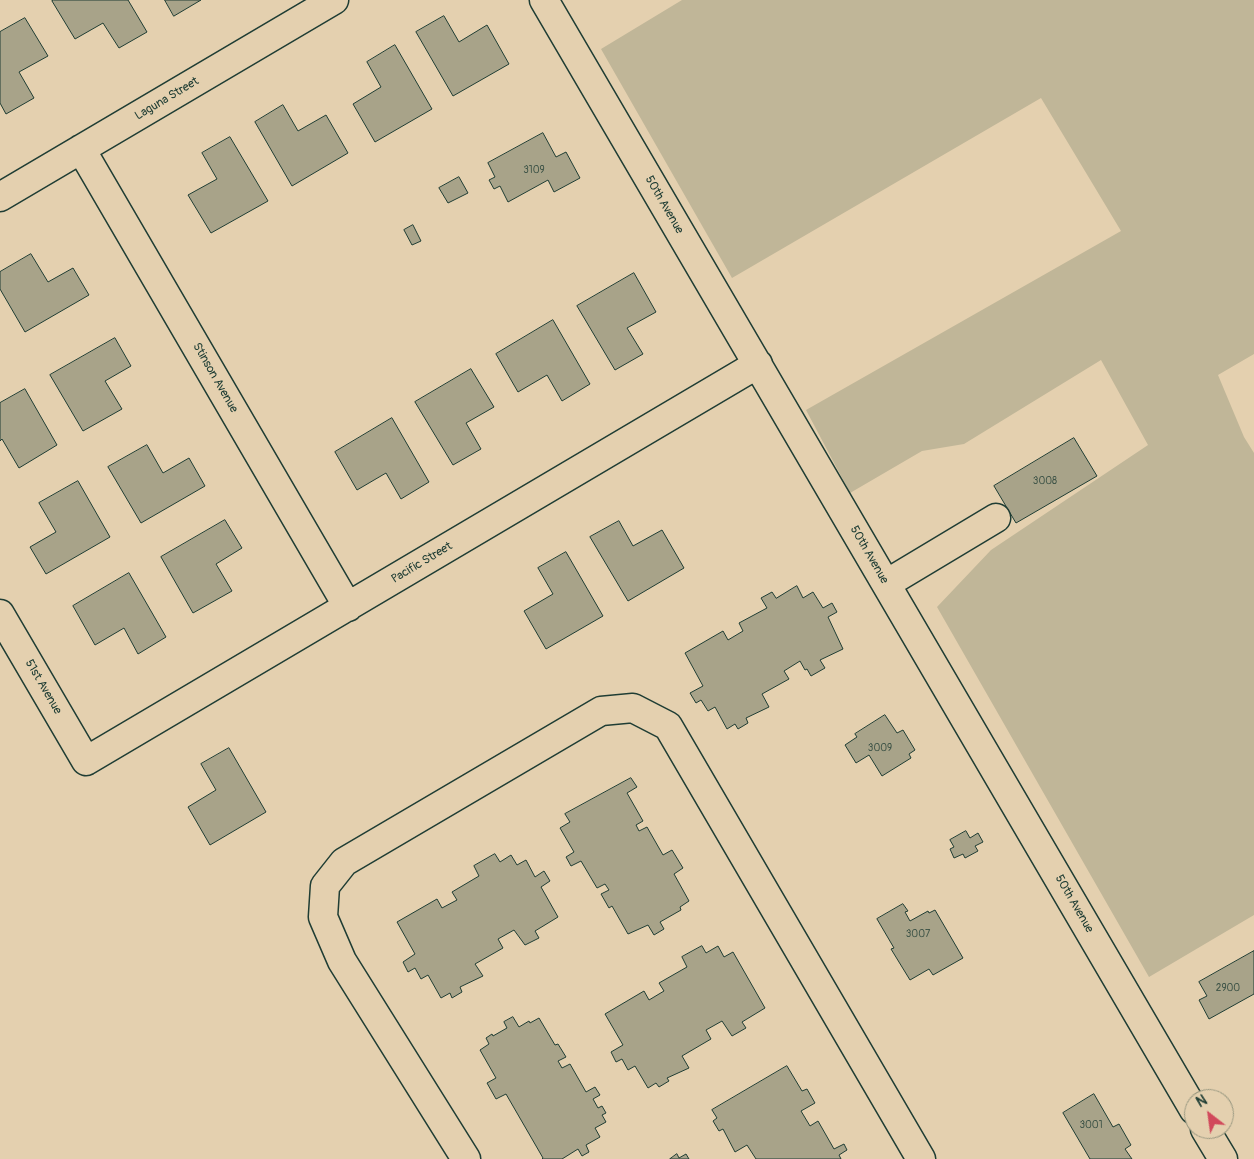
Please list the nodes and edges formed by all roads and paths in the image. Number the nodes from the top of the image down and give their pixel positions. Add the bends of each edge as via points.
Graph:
1 (334, 0) edge
2 (544, 0) edge
3 (81, 149) junction
4 (0, 197) edge
5 (758, 364) junction
6 (996, 518) dead end
7 (886, 584) junction
8 (348, 607) junction
9 (0, 614) edge
10 (86, 761) joint
11 (1184, 1093) edge
12 (1211, 1139) edge
13 (466, 1159) edge
14 (920, 1159) edge
15 (1223, 1159) edge

1 - 3 street, Laguna Street
2 - 5 street, 50th Avenue
3 - 4 street, Laguna Street
3 - 8 street, Stinson Avenue
5 - 7 street, 50th Avenue
5 - 8 street, Pacific Street
6 - 7 street
7 - 11 street, 50th Avenue
8 - 10 street, Pacific Street
9 - 10 street, 51st Avenue
12 - 15 street
13 - 14 street via 342,961 323,917 324,886 344,862 601,710 633,708 668,726

